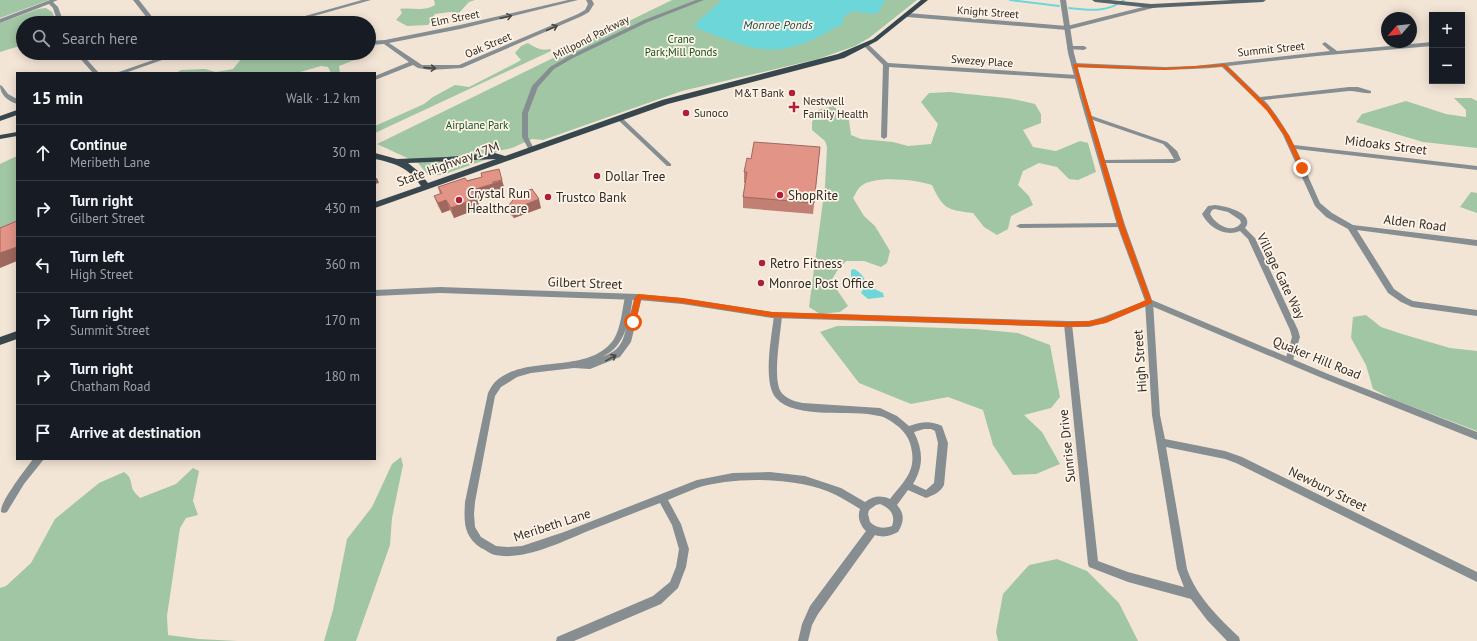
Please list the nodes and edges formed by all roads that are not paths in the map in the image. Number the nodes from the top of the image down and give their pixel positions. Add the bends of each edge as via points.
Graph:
1 (136, 0) edge
2 (368, 0) edge
3 (575, 0) edge
4 (589, 0) edge
5 (701, 0) edge
6 (925, 0) edge
7 (1063, 0) edge
8 (1095, 0) edge
9 (1263, 0) edge
10 (53, 1) edge
11 (1155, 6) junction
12 (907, 15) junction
13 (58, 16) edge
14 (149, 16) edge
15 (309, 16) edge
16 (0, 21) edge
17 (1067, 28) junction
18 (385, 42) junction
19 (376, 43) edge
20 (1325, 44) dead end
21 (1429, 44) edge
22 (866, 45) junction
23 (1070, 48) junction
24 (1084, 48) dead end
25 (1336, 53) junction
26 (84, 60) edge
27 (158, 60) edge
28 (413, 63) junction
29 (886, 65) junction
30 (1074, 65) junction
31 (1224, 65) junction
32 (95, 72) edge
33 (122, 72) edge
34 (1078, 77) junction
35 (376, 78) edge
36 (0, 87) edge
37 (1369, 92) dead end
38 (1258, 99) junction
39 (16, 101) edge
40 (16, 112) edge
41 (1089, 116) junction
42 (619, 118) junction
43 (0, 119) edge
44 (16, 134) edge
45 (884, 137) dead end
46 (0, 138) edge
47 (1293, 146) junction
48 (531, 150) junction
49 (376, 156) edge
50 (507, 158) junction
51 (398, 161) junction
52 (1102, 162) junction
53 (669, 165) dead end
54 (1477, 168) edge
55 (426, 187) junction
56 (376, 205) edge
57 (1121, 225) junction
58 (1020, 226) dead end
59 (1351, 227) junction
60 (1241, 228) junction
61 (1477, 243) edge
62 (376, 293) edge
63 (629, 297) junction
64 (638, 297) junction
65 (1149, 302) junction
66 (1477, 313) edge
67 (778, 315) junction
68 (1068, 324) junction
69 (16, 335) edge
70 (0, 341) edge
71 (1289, 361) junction
72 (574, 365) junction
73 (908, 430) junction
74 (1477, 436) edge
75 (1160, 442) junction
76 (38, 460) edge
77 (906, 485) junction
78 (662, 498) junction
79 (891, 505) junction
80 (865, 507) junction
81 (4, 509) dead end
82 (872, 531) junction
83 (1477, 577) edge
84 (1195, 595) junction
85 (561, 641) edge
86 (802, 641) edge
87 (1235, 641) edge

1 - 14 street
2 - 15 street
18 -> 3 street, Elm Street
28 -> 4 street, Oak Street via 430,68 468,65 580,16 591,4
5 - 48 street, Millpond Parkway via 646,21 552,68 535,86 525,113 525,137
6 - 12 main road, State Highway 17M
7 - 17 street, High Street
8 - 11 main road
9 - 11 main road
10 - 13 street
10 - 16 street
11 - 17 street, Knight Street
12 - 17 street, Knight Street
12 - 22 main road, State Highway 17M
17 - 23 street, High Street
18 - 19 street, Elm Street
18 - 28 street, Oak Street
20 - 25 street
21 - 25 street, Summit Street
22 - 29 street
22 - 42 main road, State Highway 17M via 820,63 693,93
23 - 24 street
23 - 30 street, High Street
25 - 31 street, Summit Street
26 - 32 street
27 - 33 street
28 - 35 street
29 - 34 street, Swezey Place
29 - 45 street
30 - 31 street, Summit Street via 1165,69
30 - 34 street, High Street
31 - 38 street
34 - 41 street, High Street
36 - 39 street
37 - 38 street via 1349,89
38 - 47 street via 1269,110
40 - 43 main road
41 - 52 street, High Street
41 - 52 street via 1130,132 1161,140 1170,147 1178,160
42 - 48 main road, State Highway 17M
42 - 53 street
44 - 46 main road
47 - 54 street, Midoaks Street
47 - 59 street via 1317,204 1329,215
48 - 50 main road, State Highway 17M
49 - 51 main road
50 - 51 main road via 495,156
50 - 55 main road, State Highway 17M
51 - 55 main road via 413,169
52 - 57 street, High Street
55 - 56 main road, State Highway 17M
57 - 58 street
57 - 65 street, High Street
59 - 61 street, Alden Road
59 - 66 street via 1391,291 1398,297 1412,304
60 - 60 street, Village Gate Way via 1244,221 1238,213 1214,207 1207,211 1208,218 1215,225 1226,230
60 - 71 street, Village Gate Way via 1251,238 1294,330 1296,337
62 - 63 street, Gilbert Street via 440,290
63 - 64 street, Gilbert Street
63 - 72 street, Meribeth Lane via 621,335 614,345 600,355
64 - 67 street, Gilbert Street
72 -> 64 street, Meribeth Lane via 598,364 617,355 623,349 630,332
65 - 68 street, Gilbert Street via 1106,320 1089,324
65 - 71 street, Quaker Hill Road
65 - 75 street, High Street
67 - 68 street, Gilbert Street
67 - 73 street via 773,382 778,395 792,404 803,407 880,412 892,416
68 - 84 street, Sunrise Drive via 1093,564 1128,577
69 - 70 main road
71 - 74 street, Quaker Hill Road
72 - 78 street, Meribeth Lane via 515,374 498,385 492,396 470,502 470,528 478,540 494,550 522,551
73 - 77 street via 917,446 916,468
73 - 77 street via 925,424 933,425 939,429 944,443 939,485 934,491 926,494
75 - 83 street, Newbury Street via 1239,460
75 - 84 street, High Street via 1182,569
76 - 81 street via 21,481
77 - 79 street
78 - 80 street, Meribeth Lane via 697,484 733,477 770,476 805,480 821,485 838,491
78 - 85 street via 676,524 684,549 682,567 674,585 657,600
79 - 80 street via 880,500
79 - 82 street via 898,514 898,525 884,534
80 - 82 street via 864,522
82 - 86 street via 814,610
84 - 87 street, High Street via 1216,623

